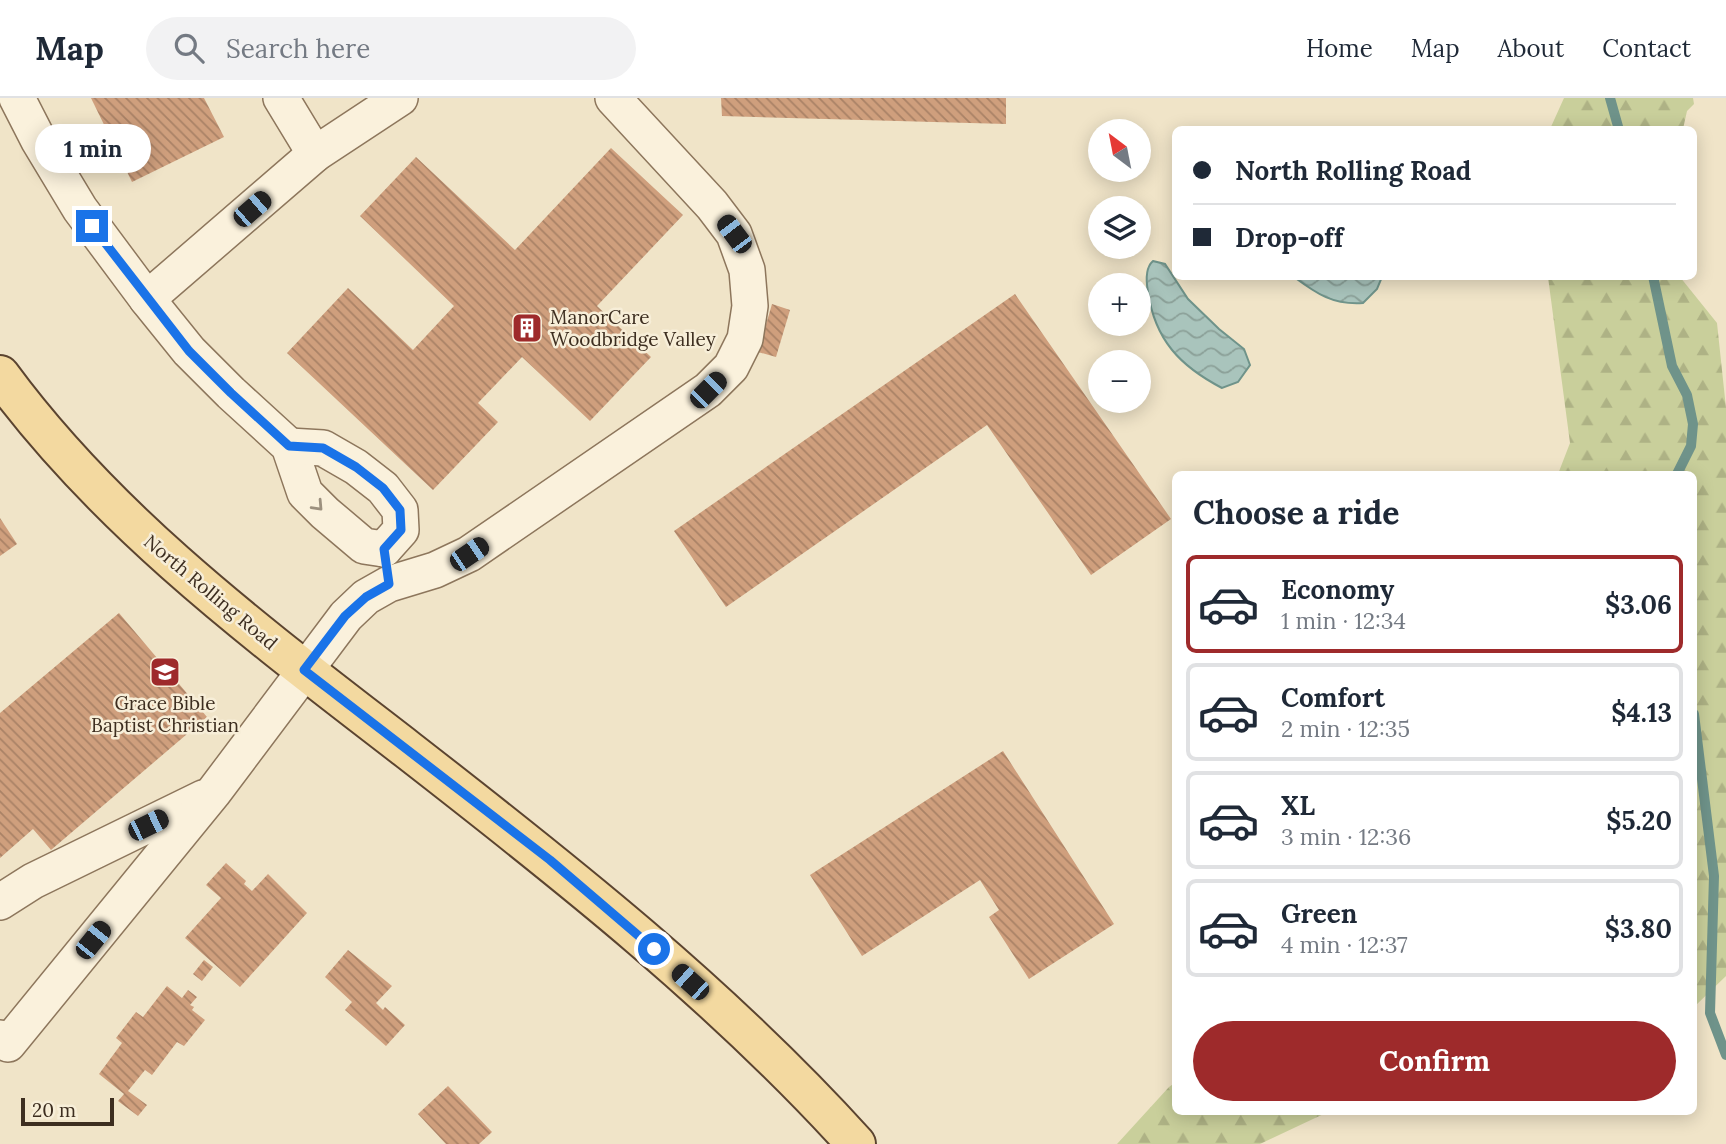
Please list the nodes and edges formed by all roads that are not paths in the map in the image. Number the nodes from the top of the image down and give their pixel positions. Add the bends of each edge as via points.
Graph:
1 (17, 98) edge
2 (281, 98) edge
3 (400, 98) edge
4 (613, 98) edge
5 (315, 155) junction
6 (147, 299) junction
7 (0, 375) edge
8 (289, 446) junction
9 (384, 549) junction
10 (389, 584) junction
11 (304, 670) junction
12 (213, 793) junction
13 (0, 902) edge
14 (0, 1038) edge
15 (856, 1144) edge

1 - 6 lane via 80,209
2 - 5 lane
3 - 5 lane
4 - 10 lane via 734,234 747,270 750,306 745,339 731,367 708,390 469,554
5 - 6 lane
6 - 8 lane via 189,351
7 - 11 main road, North Rolling Road via 103,497 185,573
8 -> 9 lane via 305,492 364,546
8 - 9 lane via 323,448 383,488 400,510 401,530
9 - 10 lane
10 - 11 lane via 345,616
11 - 12 lane
11 - 15 main road, North Rolling Road via 550,860 633,931 791,1077
12 - 13 lane via 33,881
12 - 14 lane via 8,1044

